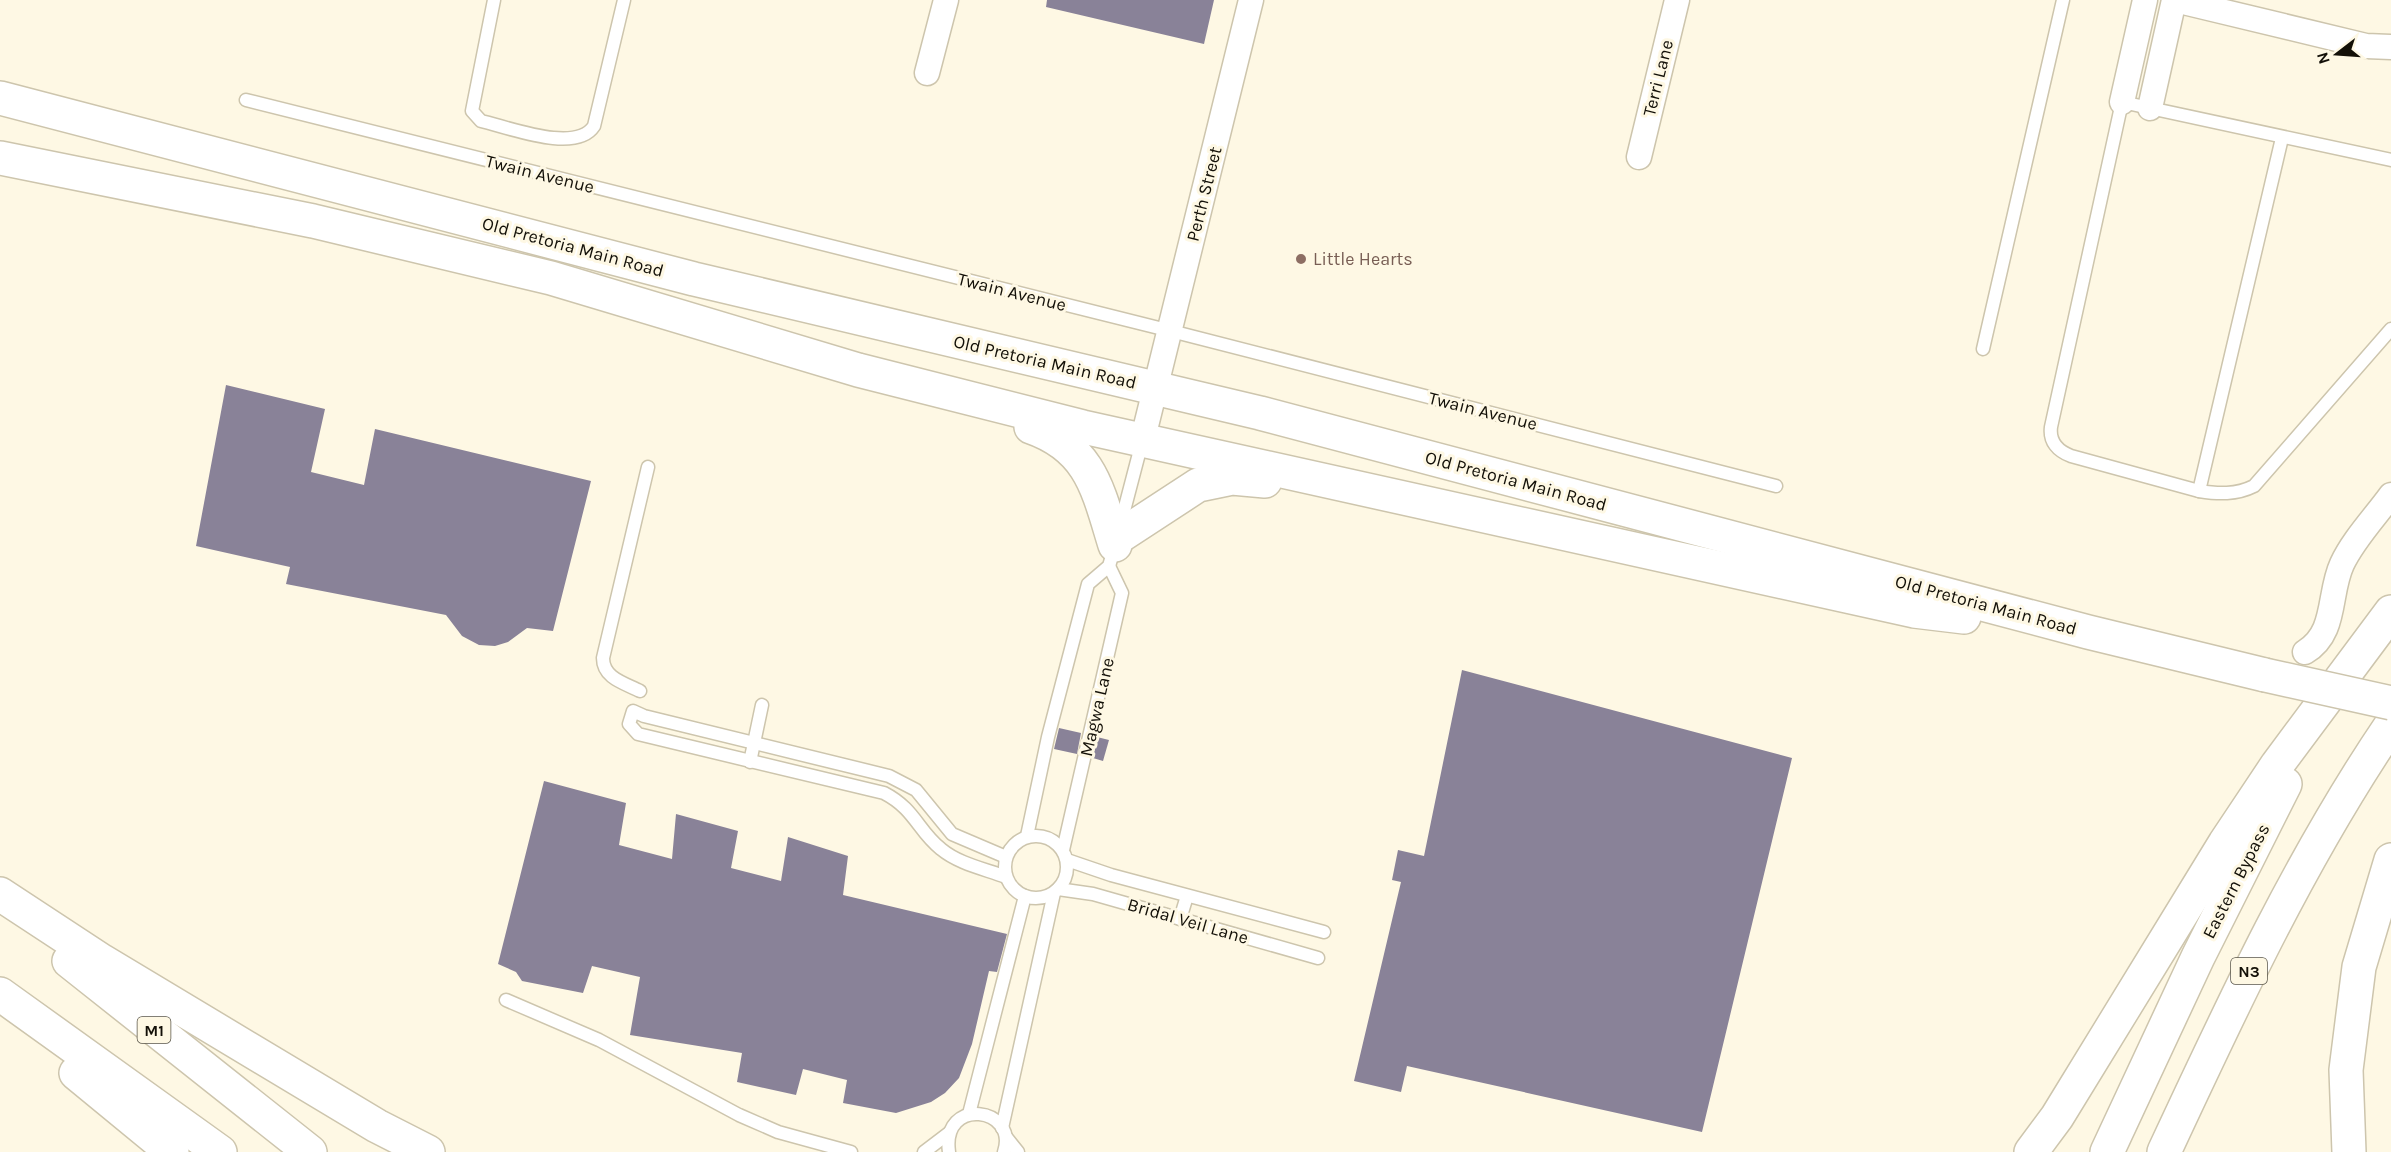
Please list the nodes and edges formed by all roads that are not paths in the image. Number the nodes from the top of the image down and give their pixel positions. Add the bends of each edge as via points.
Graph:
1 (494, 0) edge
2 (624, 0) edge
3 (946, 0) edge
4 (1251, 0) edge
5 (1677, 0) edge
6 (2063, 0) edge
7 (2145, 0) edge
8 (2175, 0) edge
9 (2391, 47) edge
10 (927, 73) dead end
11 (0, 98) edge
12 (246, 100) dead end
13 (2122, 102) junction
14 (2150, 108) junction
15 (2282, 138) junction
16 (1639, 157) dead end
17 (0, 158) edge
18 (2391, 160) edge
19 (2391, 329) edge
20 (1171, 331) junction
21 (1983, 349) dead end
22 (896, 379) junction
23 (1155, 389) junction
24 (1143, 438) junction
25 (648, 467) dead end
26 (1776, 486) dead end
27 (2199, 490) junction
28 (2391, 495) edge
29 (1401, 496) junction
30 (1114, 550) junction
31 (2391, 612) edge
32 (2391, 624) edge
33 (2088, 632) junction
34 (2305, 652) dead end
35 (640, 691) dead end
36 (2391, 703) edge
37 (762, 705) dead end
38 (2391, 725) edge
39 (754, 743) junction
40 (750, 762) junction
41 (938, 818) junction
42 (925, 831) junction
43 (1027, 836) junction
44 (1065, 855) junction
45 (1006, 857) junction
46 (2391, 860) edge
47 (1006, 877) junction
48 (1056, 891) junction
49 (0, 894) edge
50 (1025, 896) junction
51 (1187, 896) junction
52 (0, 906) edge
53 (1180, 919) junction
54 (1324, 932) dead end
55 (1318, 958) dead end
56 (0, 994) edge
57 (506, 1000) dead end
58 (0, 1010) edge
59 (969, 1114) junction
60 (1004, 1132) junction
61 (949, 1133) junction
62 (172, 1152) edge
63 (220, 1152) edge
64 (310, 1152) edge
65 (428, 1152) edge
66 (851, 1152) edge
67 (924, 1152) edge
68 (949, 1152) edge
69 (1004, 1152) edge
70 (1018, 1152) edge
71 (2031, 1152) edge
72 (2107, 1152) edge
73 (2164, 1152) edge
74 (2349, 1152) edge

1 - 2 lane via 472,111 481,121 565,140 583,136 594,126
3 - 10 street
4 - 20 street, Perth Street
5 - 16 street, Terri Lane
6 - 21 lane
7 - 13 street
8 - 9 street via 2366,46
8 - 14 street
11 - 23 main road, Old Pretoria Main Road via 694,279
12 - 20 lane, Twain Avenue
13 - 14 lane
13 - 27 lane via 2051,437 2056,447 2071,456
14 - 15 lane
15 - 18 lane
15 - 27 lane
17 - 22 main road, Old Pretoria Main Road via 313,221 539,275
19 - 27 lane via 2254,486 2236,493
20 - 23 street, Perth Street
20 - 26 lane, Twain Avenue
22 - 24 main road, Old Pretoria Main Road
22 - 30 main road via 1047,432 1065,443 1089,470 1101,498
23 - 24 street, Perth Street
23 - 33 main road, Old Pretoria Main Road via 1260,413
24 - 29 main road, Old Pretoria Main Road
24 - 30 lane
25 - 35 lane via 603,658 611,677
28 - 34 street via 2343,562 2324,634
29 - 30 main road via 1232,478 1214,480 1197,485
29 - 33 main road, Old Pretoria Main Road via 1914,611
30 - 43 lane via 1088,584
30 - 44 lane, Magwa Lane via 1122,593
31 - 71 main road via 2270,775 2057,1117
32 - 72 main road, Eastern Bypass via 2290,775 2198,957
33 - 36 main road, Old Pretoria Main Road, bridge
37 - 39 lane
38 - 73 main road, N3 via 2344,795 2241,987
39 - 40 lane
39 - 40 lane via 633,711 629,717 629,724 638,734
39 - 41 lane via 905,782 925,798
40 - 42 lane via 884,793 899,801
41 - 42 lane
41 - 45 lane via 952,834
42 - 47 lane via 953,858
43 - 44 lane via 1048,837
43 - 45 lane via 1018,840
44 - 48 lane, Magwa Lane via 1067,871
44 - 51 lane, Bridal Veil Lane
45 - 47 lane
46 - 74 main road via 2359,967 2346,1070
47 - 50 lane
48 - 50 lane via 1037,898
48 - 53 lane, Bridal Veil Lane via 1093,894
48 - 60 lane, Magwa Lane
49 - 65 main road via 102,961 377,1126
50 - 59 lane
51 - 53 lane
51 - 54 lane, Bridal Veil Lane
52 - 64 main road, M1
53 - 55 lane, Bridal Veil Lane
56 - 63 main road
57 - 66 lane via 599,1040 748,1119 778,1132
58 - 62 main road
59 - 60 lane via 988,1115
59 - 61 lane via 953,1125
60 - 69 lane, Magwa Lane
60 - 70 lane
61 - 67 lane
61 - 68 lane

